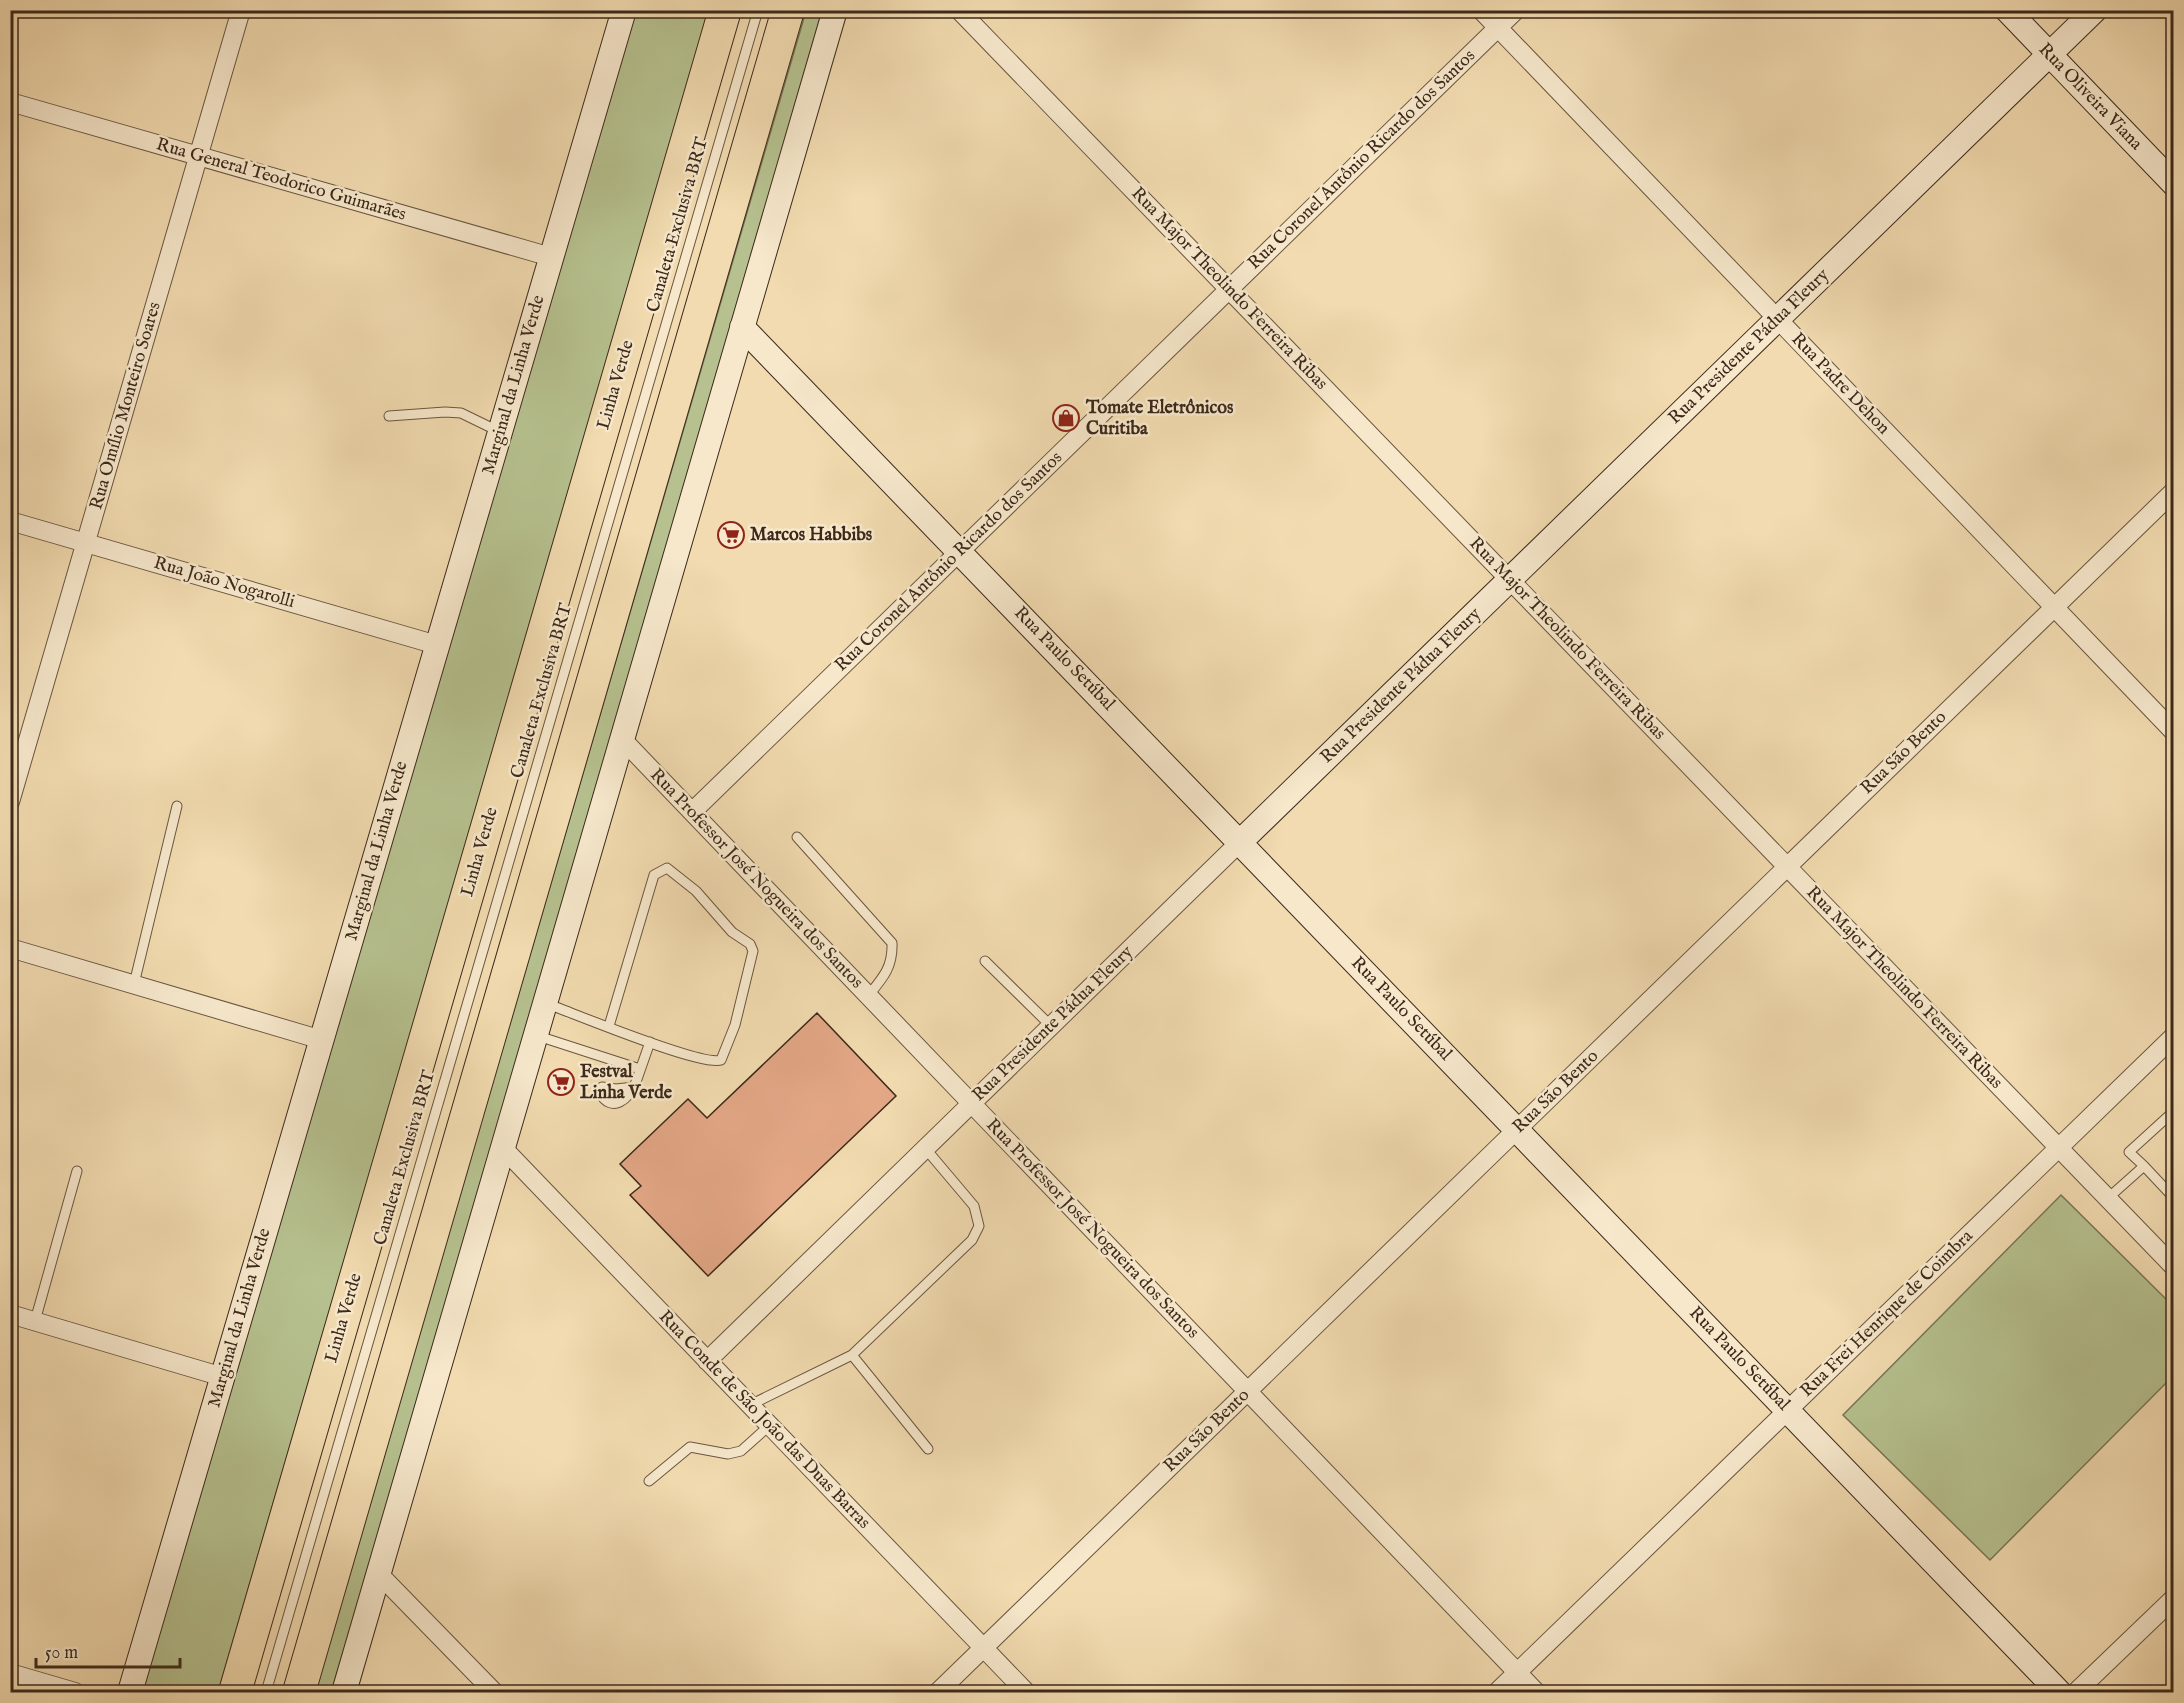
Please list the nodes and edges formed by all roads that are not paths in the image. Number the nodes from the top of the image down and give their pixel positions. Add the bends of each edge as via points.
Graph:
1 (242, 10) edge
2 (624, 10) edge
3 (725, 10) edge
4 (758, 10) edge
5 (788, 10) edge
6 (835, 10) edge
7 (959, 10) edge
8 (1481, 10) edge
9 (1516, 10) edge
10 (2007, 10) edge
11 (2095, 10) edge
12 (1498, 28) junction
13 (2049, 55) junction
14 (10, 102) edge
15 (199, 156) junction
16 (2174, 183) edge
17 (551, 257) junction
18 (1229, 290) junction
19 (1777, 319) junction
20 (742, 327) junction
21 (389, 417) dead end
22 (500, 432) junction
23 (2174, 491) edge
24 (10, 521) edge
25 (86, 543) junction
26 (960, 551) junction
27 (1510, 580) junction
28 (2054, 607) junction
29 (437, 645) junction
30 (2174, 732) edge
31 (623, 740) junction
32 (10, 802) edge
33 (177, 806) dead end
34 (692, 812) junction
35 (797, 837) dead end
36 (1240, 842) junction
37 (1787, 867) junction
38 (10, 948) edge
39 (985, 961) dead end
40 (134, 984) junction
41 (868, 996) junction
42 (545, 1003) junction
43 (609, 1026) junction
44 (1051, 1026) junction
45 (536, 1035) junction
46 (2174, 1036) edge
47 (322, 1040) junction
48 (650, 1042) junction
49 (640, 1069) junction
50 (634, 1087) dead end
51 (971, 1103) junction
52 (2174, 1111) edge
53 (1517, 1129) junction
54 (502, 1148) junction
55 (925, 1148) junction
56 (2058, 1148) junction
57 (2144, 1166) junction
58 (77, 1171) dead end
59 (2107, 1198) junction
60 (2174, 1198) edge
61 (2174, 1267) edge
62 (10, 1314) edge
63 (35, 1321) junction
64 (852, 1354) junction
65 (707, 1360) junction
66 (223, 1377) junction
67 (1248, 1391) junction
68 (750, 1405) junction
69 (1788, 1410) junction
70 (770, 1425) junction
71 (928, 1449) dead end
72 (649, 1481) dead end
73 (378, 1573) junction
74 (2174, 1598) edge
75 (983, 1648) junction
76 (10, 1673) edge
77 (1517, 1673) junction
78 (75, 1692) edge
79 (130, 1692) edge
80 (235, 1692) edge
81 (266, 1692) edge
82 (299, 1692) edge
83 (344, 1692) edge
84 (494, 1692) edge
85 (938, 1692) edge
86 (1026, 1692) edge
87 (1497, 1692) edge
88 (1536, 1692) edge
89 (2059, 1692) edge
90 (2076, 1692) edge

1 - 15 street, Rua Omílio Monteiro Soares
2 - 17 main road, Marginal da Linha Verde
3 - 80 highway, Linha Verde
4 - 81 lane, Canaleta Exclusiva BRT
5 - 82 highway
6 - 20 main road
7 - 18 street, Rua Major Theolindo Ferreira Ribas
8 - 12 street, Rua Padre Dehon
9 - 12 street, Rua Coronel Antônio Ricardo dos Santos
10 - 13 main road, Rua Oliveira Viana
11 - 13 main road, Rua Presidente Pádua Fleury
12 - 18 street, Rua Coronel Antônio Ricardo dos Santos
12 - 19 street, Rua Padre Dehon
13 - 16 main road, Rua Oliveira Viana
13 - 19 main road, Rua Presidente Pádua Fleury
14 - 15 street, Rua General Teodorico Guimarães
15 - 17 street, Rua General Teodorico Guimarães
15 - 25 street, Rua Omílio Monteiro Soares
17 - 22 main road, Marginal da Linha Verde
18 - 26 street, Rua Coronel Antônio Ricardo dos Santos
18 - 27 street, Rua Major Theolindo Ferreira Ribas
19 - 27 main road, Rua Presidente Pádua Fleury
19 - 28 street, Rua Padre Dehon
20 - 26 main road, Rua Paulo Setúbal
20 - 31 main road
21 - 22 lane via 461,413
22 - 29 main road, Marginal da Linha Verde
23 - 28 street, Rua São Bento
24 - 25 street, Rua João Nogarolli
25 - 29 street, Rua João Nogarolli
25 - 32 street, Rua Omílio Monteiro Soares
26 - 34 street, Rua Coronel Antônio Ricardo dos Santos
26 - 36 main road, Rua Paulo Setúbal
27 - 36 main road, Rua Presidente Pádua Fleury
27 - 37 street, Rua Major Theolindo Ferreira Ribas
28 - 30 street, Rua Padre Dehon
28 - 37 street, Rua São Bento
29 - 47 main road, Marginal da Linha Verde
31 - 34 street, Rua Professor José Nogueira dos Santos
31 - 42 main road
33 - 40 lane
34 - 41 street, Rua Professor José Nogueira dos Santos
35 - 41 lane via 892,943 887,973
36 - 44 street, Rua Presidente Pádua Fleury
36 - 53 main road, Rua Paulo Setúbal
37 - 53 street, Rua São Bento
37 - 56 street, Rua Major Theolindo Ferreira Ribas
38 - 40 street
39 - 44 lane
40 - 47 street
41 - 51 street, Rua Professor José Nogueira dos Santos
42 - 43 lane
42 - 45 main road
43 - 48 lane
43 - 48 lane via 654,875 667,868 696,891 753,951 725,1055 715,1062
44 - 51 street, Rua Presidente Pádua Fleury
45 - 49 lane
45 - 54 main road
46 - 56 street, Rua Frei Henrique de Coimbra
47 - 66 main road, Marginal da Linha Verde
48 - 49 lane
49 - 50 lane
51 - 55 street, Rua Presidente Pádua Fleury
51 - 67 street, Rua Professor José Nogueira dos Santos
52 - 57 lane via 2129,1152
53 - 67 street, Rua São Bento
53 - 69 main road, Rua Paulo Setúbal
54 - 65 street, Rua Conde de São João das Duas Barras
54 - 73 main road
55 - 64 lane via 974,1206 979,1226 972,1240
55 - 65 street, Rua Presidente Pádua Fleury
56 - 59 street, Rua Major Theolindo Ferreira Ribas
56 - 69 street, Rua Frei Henrique de Coimbra
57 - 59 lane
57 - 60 lane
58 - 63 lane
59 - 61 street, Rua Major Theolindo Ferreira Ribas
62 - 63 street
63 - 66 street
64 - 68 lane
64 - 71 lane
65 - 68 street, Rua Conde de São João das Duas Barras
66 - 79 main road, Marginal da Linha Verde
67 - 75 street, Rua São Bento
67 - 77 street, Rua Professor José Nogueira dos Santos
68 - 70 street, Rua Conde de São João das Duas Barras
69 - 77 street, Rua Frei Henrique de Coimbra
69 - 89 main road, Rua Paulo Setúbal
70 - 72 lane via 735,1453 690,1447
70 - 75 street, Rua Conde de São João das Duas Barras
73 - 83 main road
73 - 84 street
74 - 90 street
75 - 85 street, Rua São Bento
75 - 86 street, Rua Conde de São João das Duas Barras
76 - 78 street
77 - 87 street, Rua Frei Henrique de Coimbra
77 - 88 street, Rua Professor José Nogueira dos Santos

